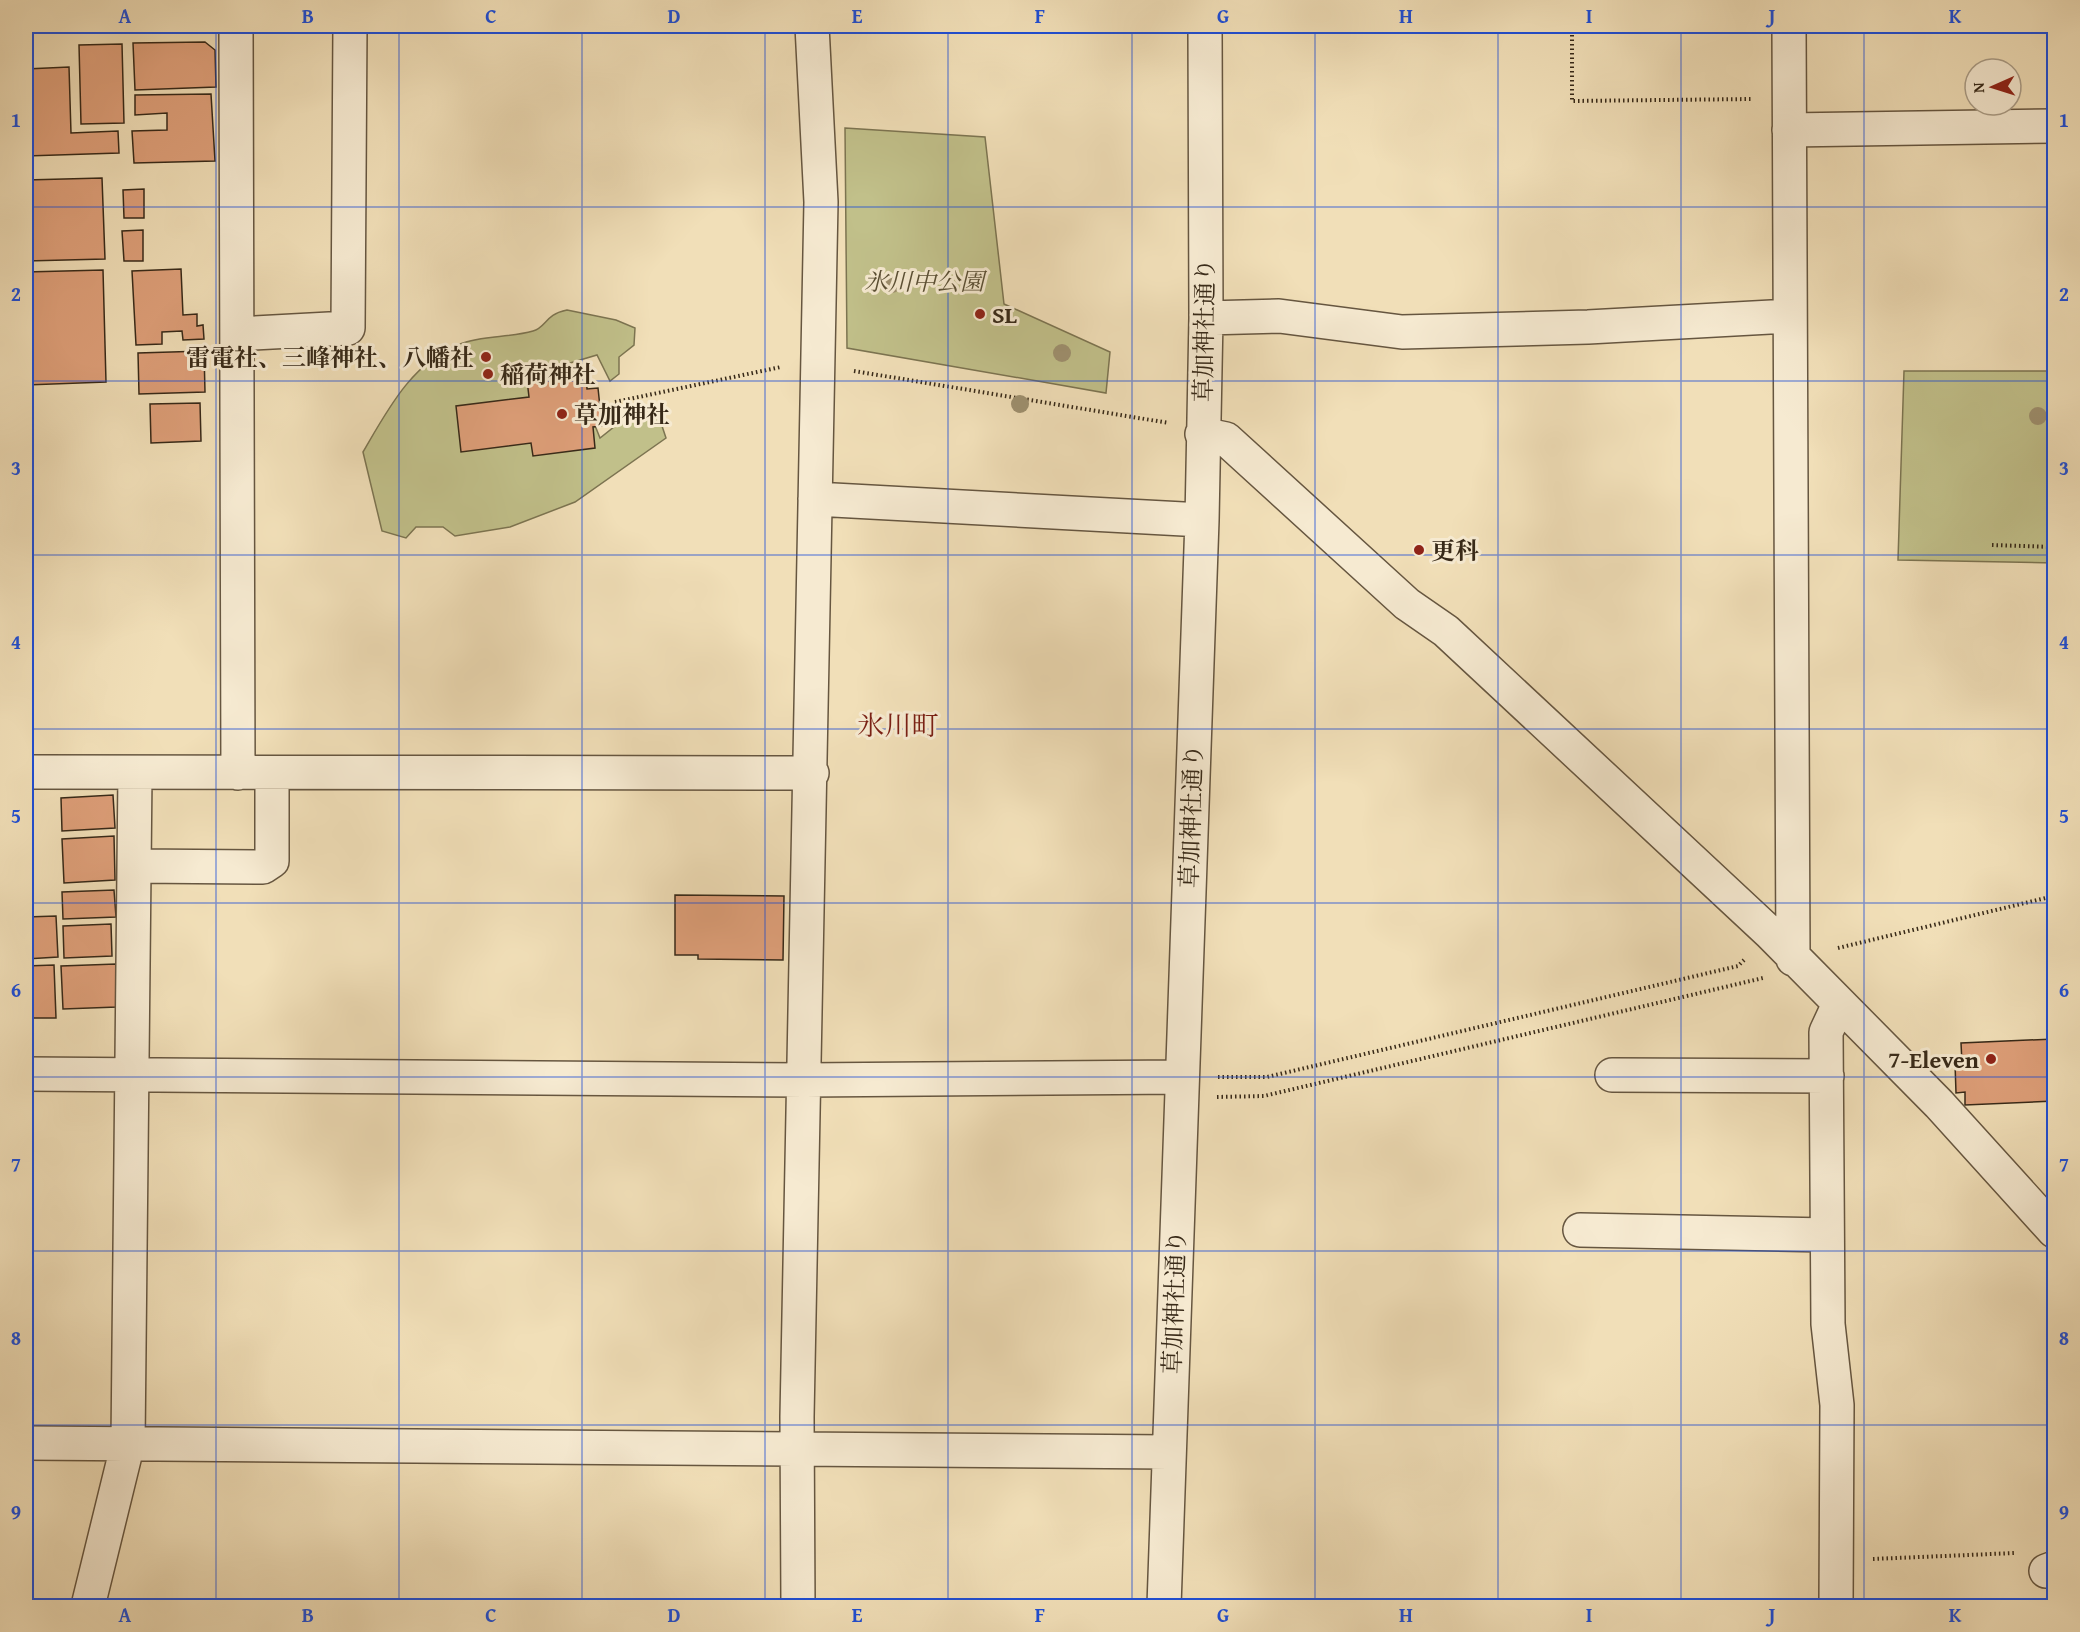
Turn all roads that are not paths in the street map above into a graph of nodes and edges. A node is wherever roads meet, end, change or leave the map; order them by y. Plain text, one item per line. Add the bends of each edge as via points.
1 (236, 26) edge
2 (350, 26) edge
3 (812, 26) edge
4 (1205, 26) edge
5 (1789, 26) edge
6 (1789, 114) junction
7 (2055, 126) edge
8 (1789, 316) junction
9 (1206, 318) junction
10 (237, 334) junction
11 (1203, 434) junction
12 (815, 499) junction
13 (1202, 520) junction
14 (26, 772) edge
15 (135, 773) junction
16 (238, 773) junction
17 (272, 773) junction
18 (812, 773) junction
19 (135, 866) junction
20 (1793, 959) junction
21 (1839, 1004) junction
22 (26, 1074) edge
23 (1612, 1074) dead end
24 (133, 1075) junction
25 (1827, 1076) junction
26 (1181, 1077) junction
27 (805, 1080) junction
28 (1580, 1230) dead end
29 (2055, 1231) edge
30 (1827, 1234) junction
31 (26, 1443) edge
32 (128, 1443) junction
33 (797, 1447) junction
34 (1168, 1452) junction
35 (88, 1606) edge
36 (798, 1606) edge
37 (1164, 1606) edge
38 (1836, 1606) edge

1 - 10 street
2 - 10 street via 348,328
3 - 12 street via 821,202
4 - 9 street, 草加神社通り
5 - 6 street
6 - 7 street
6 - 8 street
8 - 9 street via 1402,332 1279,316
8 - 20 street
9 - 11 street, 草加神社通り
10 - 16 street
11 - 13 street, 草加神社通り
11 - 20 street via 1226,439 1407,604 1446,631 1770,933
12 - 13 street
12 - 18 street
13 - 26 street, 草加神社通り
14 - 15 street
15 - 16 street
15 - 19 street
16 - 17 street
17 - 18 street
17 - 19 street via 272,861 263,867
18 - 27 street
19 - 24 street
20 - 21 street
21 - 25 street via 1826,1032
21 - 29 street via 1939,1104
22 - 24 street
23 - 25 street
24 - 27 street
24 - 32 street
25 - 30 street
26 - 27 street
26 - 34 street, 草加神社通り
27 - 33 street
28 - 30 street
30 - 38 street via 1828,1324 1837,1405
31 - 32 street
32 - 33 street
32 - 35 street
33 - 34 street
33 - 36 street
34 - 37 street, 草加神社通り

